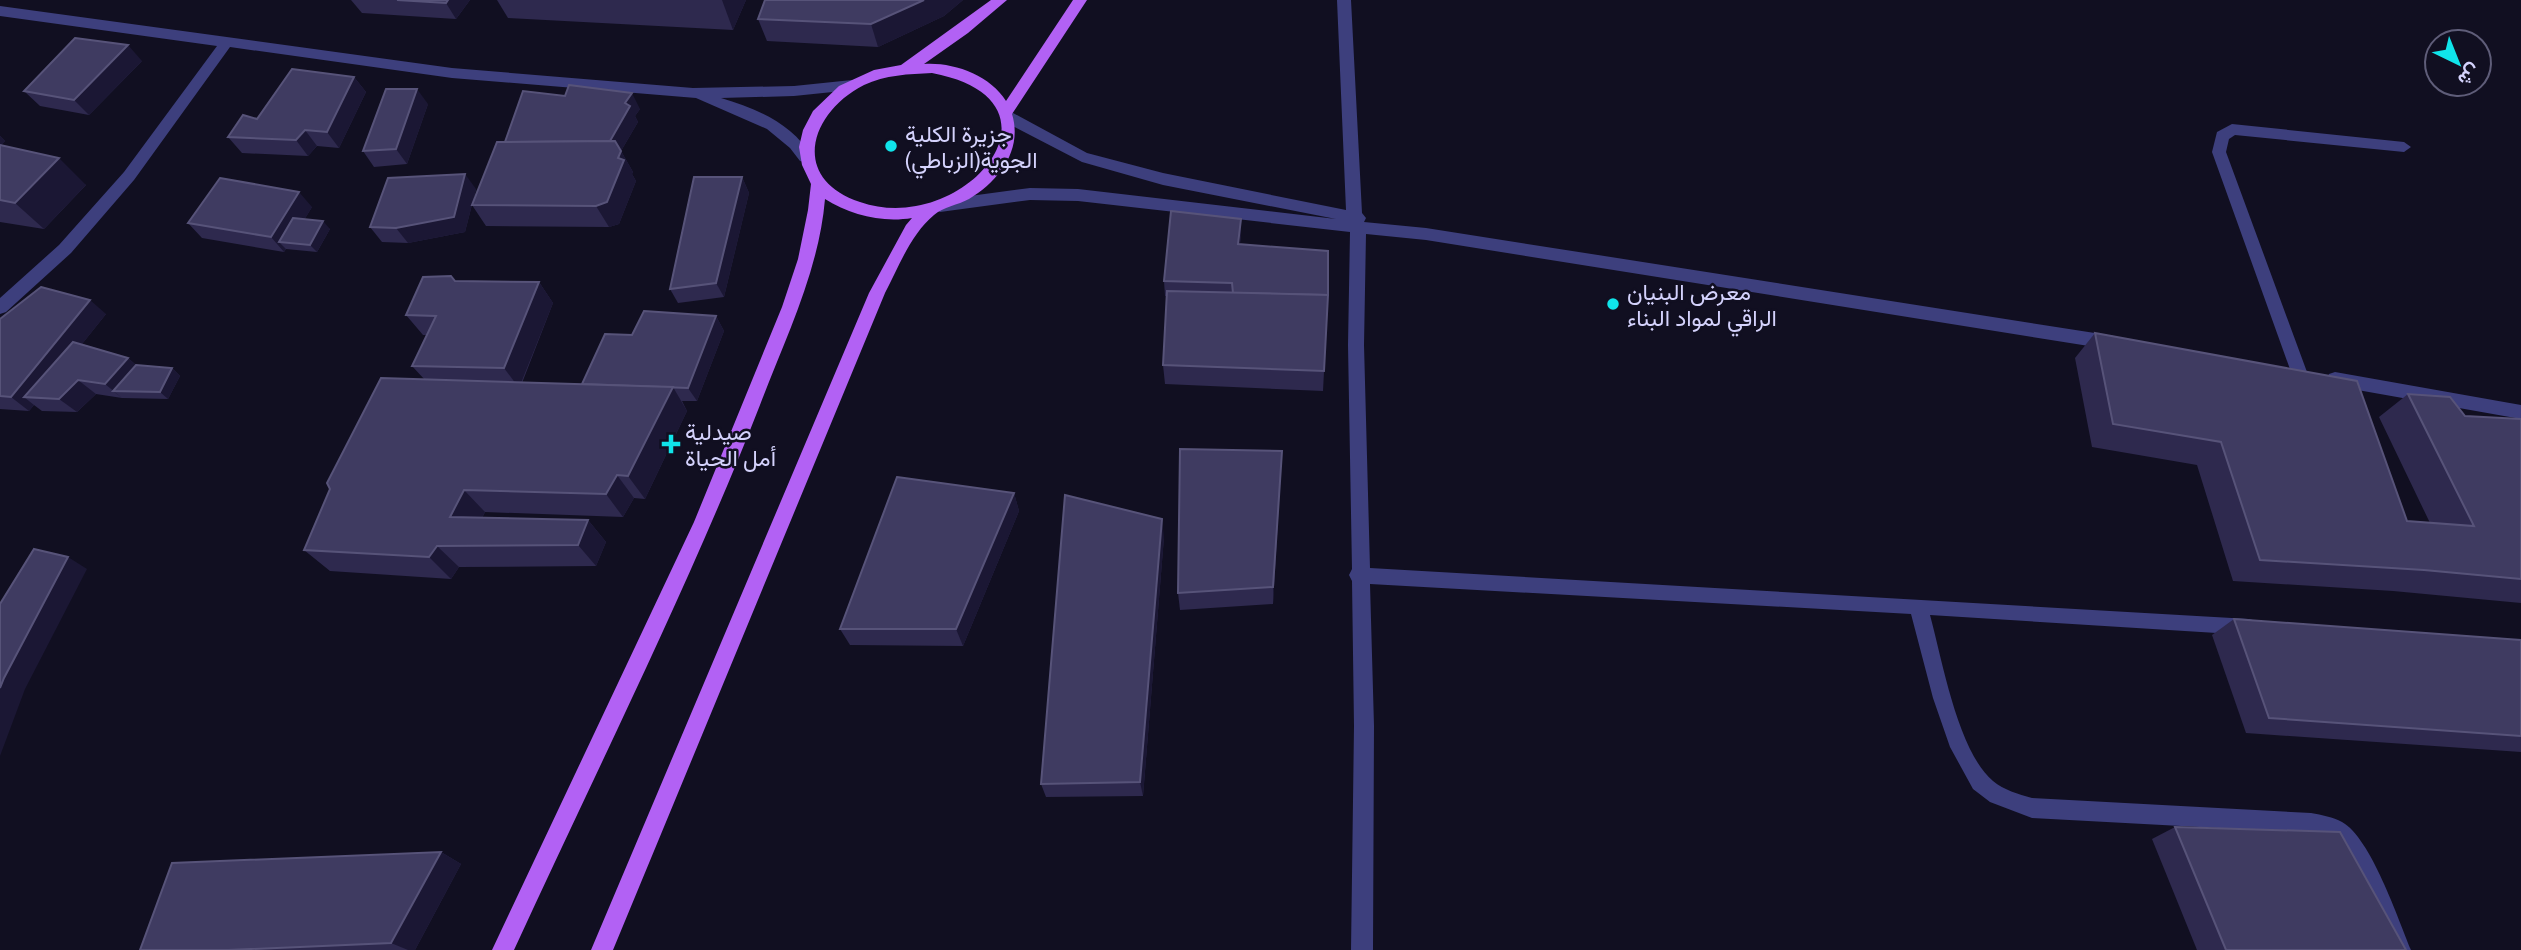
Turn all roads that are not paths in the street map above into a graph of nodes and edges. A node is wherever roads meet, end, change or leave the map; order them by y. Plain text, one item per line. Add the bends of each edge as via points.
1 (1000, 0) edge
2 (1080, 0) edge
3 (1344, 0) edge
4 (0, 11) edge
5 (226, 43) junction
6 (905, 69) junction
7 (852, 85) junction
8 (693, 93) junction
9 (1007, 114) junction
10 (2404, 147) dead end
11 (805, 157) junction
12 (818, 185) junction
13 (935, 207) junction
14 (1356, 223) junction
15 (0, 308) edge
16 (2137, 346) edge
17 (2521, 412) edge
18 (1359, 575) junction
19 (1918, 606) junction
20 (2274, 629) edge
21 (503, 950) edge
22 (602, 950) edge
23 (1362, 950) edge
24 (2400, 950) edge

1 - 6 main road
2 - 9 main road
3 - 14 street
4 - 5 street
5 - 8 street via 452,73
5 - 15 street via 129,176 65,249
6 - 7 main road
6 - 9 main road via 932,68 978,82 995,95
7 - 8 street
7 - 11 main road via 816,117
8 - 11 street via 772,124
9 - 13 main road via 1007,142 996,168 962,196
9 - 14 street via 1082,157
10 - 17 street via 2232,129 2222,136 2219,152 2293,371
11 - 12 main road
12 - 13 main road via 834,198 878,213
12 - 21 main road via 813,231 796,297 746,420
13 - 14 street via 1030,194 1077,195
13 - 22 main road via 912,229 877,293
14 - 16 street
14 - 18 street
18 - 19 street
18 - 23 street via 1364,726
19 - 20 street
19 - 24 street via 1956,742 1980,783 2032,808 2311,823 2337,830 2350,842 2364,868

